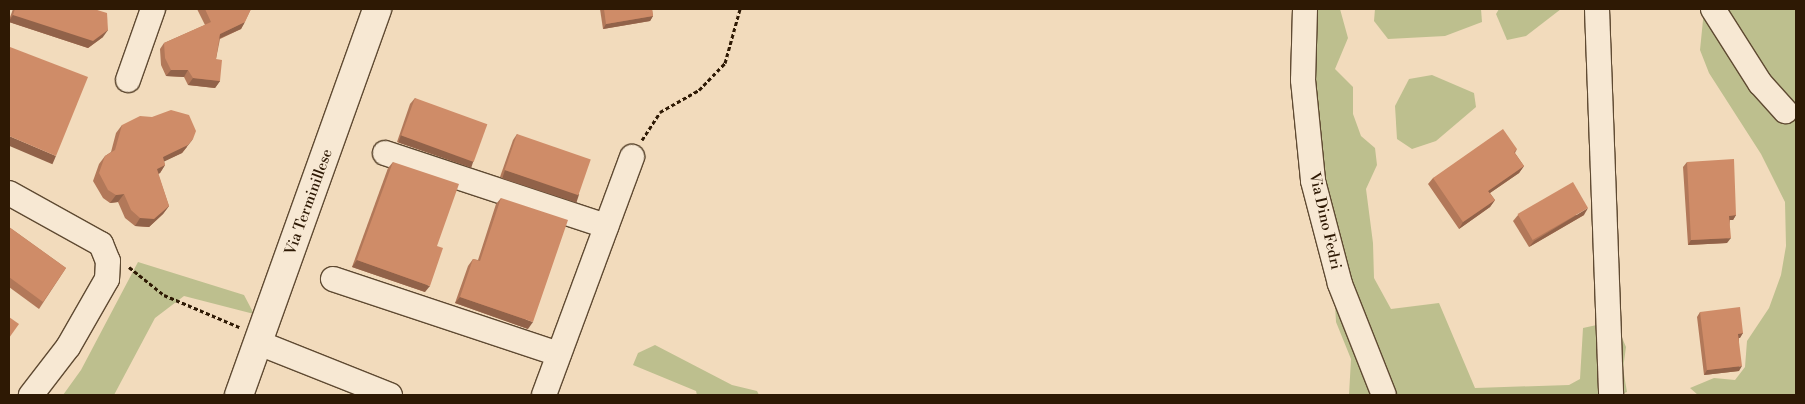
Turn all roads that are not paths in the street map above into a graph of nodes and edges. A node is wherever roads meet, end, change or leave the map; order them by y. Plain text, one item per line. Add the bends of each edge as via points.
1 (154, 9) edge
2 (377, 9) edge
3 (1305, 9) edge
4 (1597, 9) edge
5 (1713, 9) edge
6 (128, 80) dead end
7 (1785, 111) dead end
8 (385, 153) dead end
9 (632, 157) road end
10 (9, 193) edge
11 (606, 226) junction
12 (333, 280) dead end
13 (258, 343) junction
14 (559, 354) junction
15 (31, 395) edge
16 (239, 395) edge
17 (390, 395) edge
18 (544, 395) edge
19 (1384, 395) edge
20 (1611, 395) edge

1 - 6 street
2 - 13 main road, Via Terminillese
3 - 19 street, Via Dino Fedri via 1303,80 1313,181 1340,284
4 - 20 street
5 - 7 street via 1760,83
8 - 11 street
9 - 11 street
10 - 15 street via 101,244 108,261 107,279 68,347
11 - 14 street
12 - 14 street
13 - 16 main road, Via Terminillese
13 - 17 street
14 - 18 street

